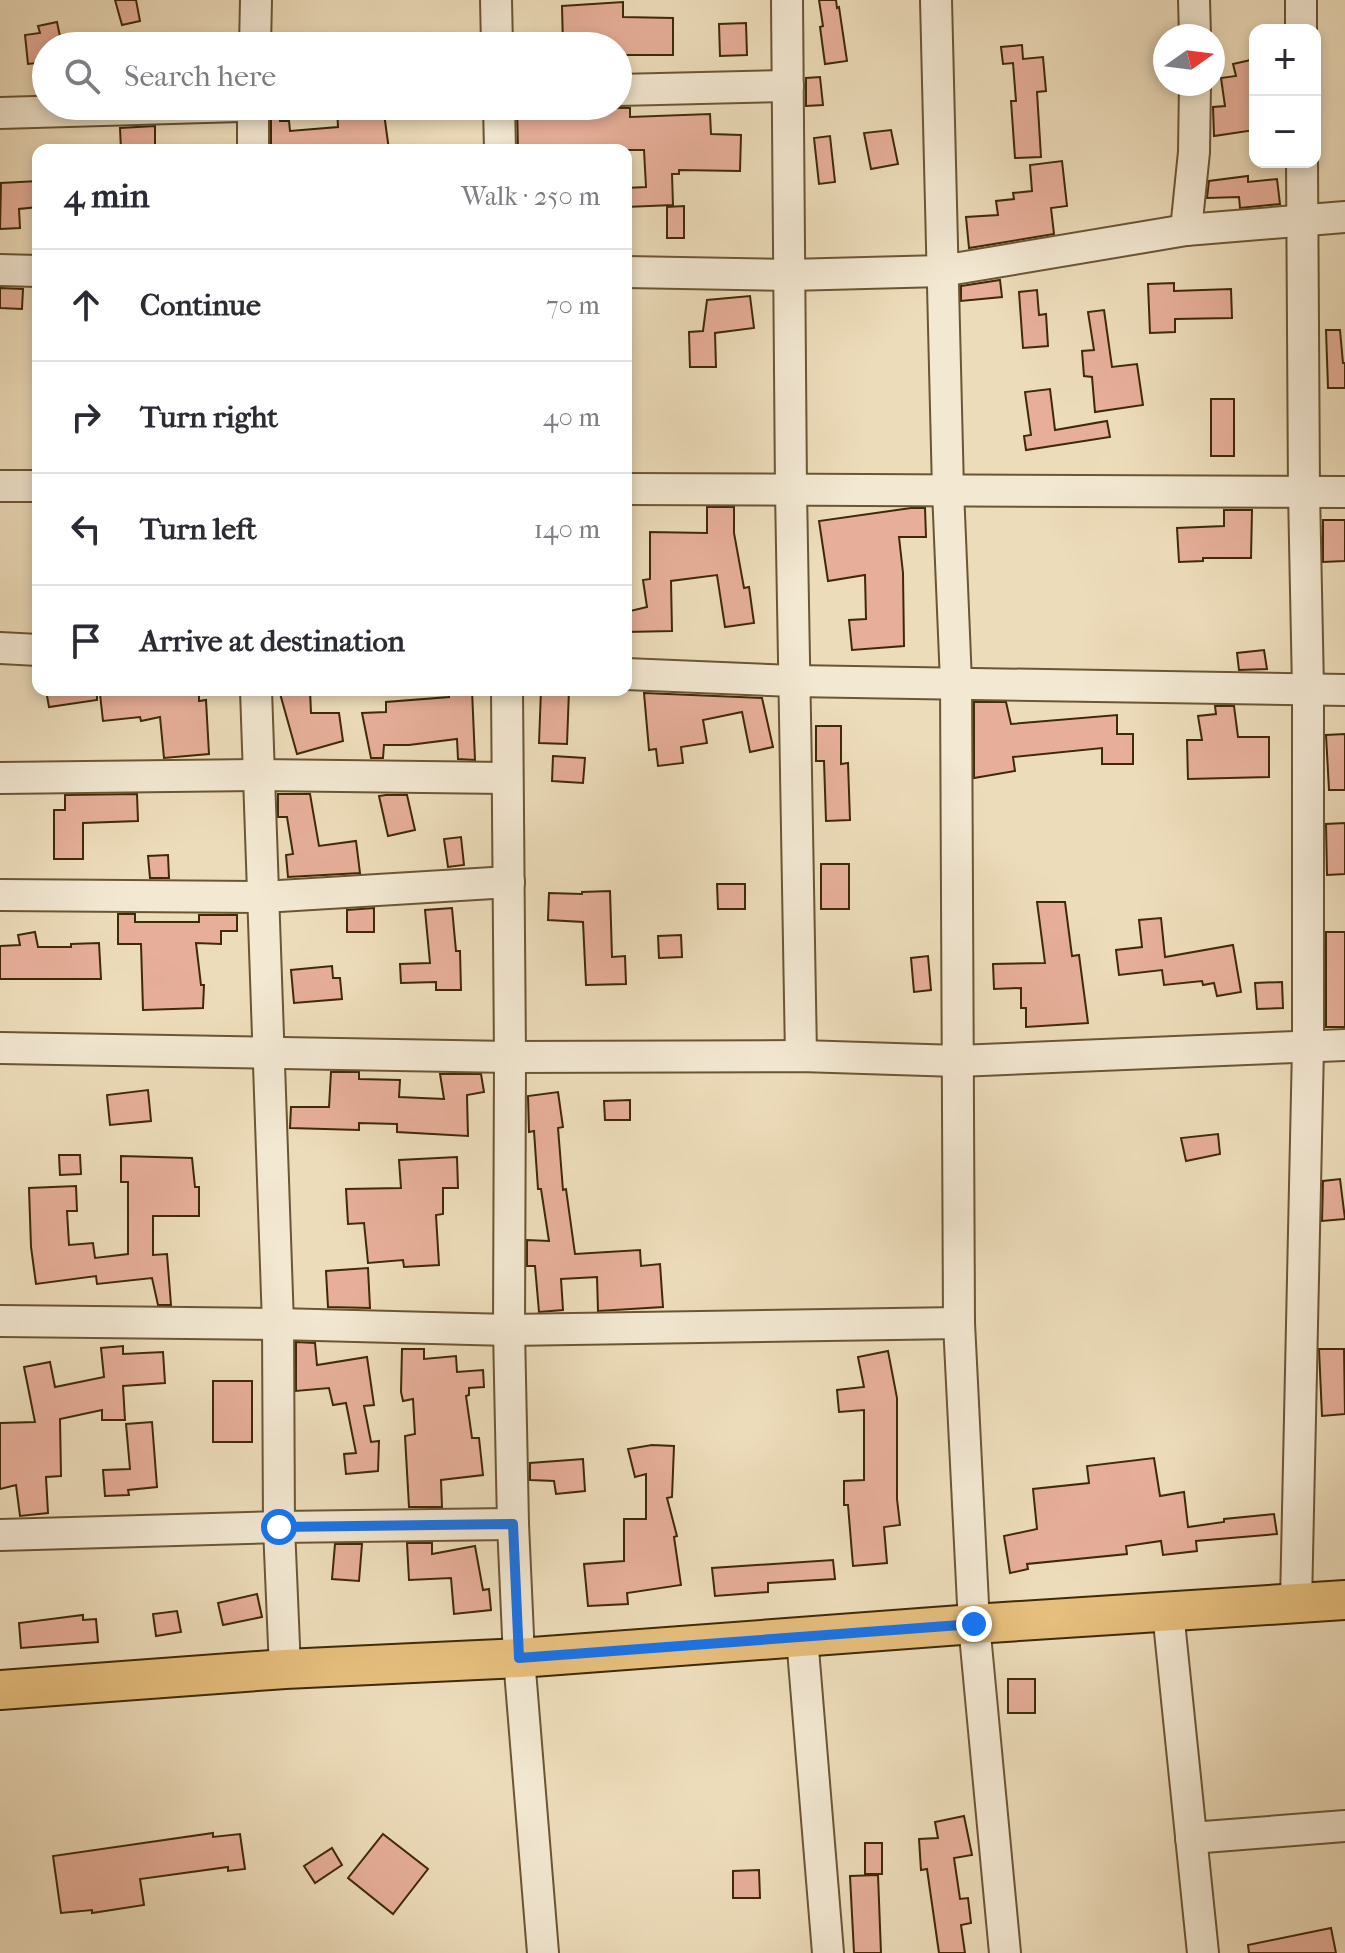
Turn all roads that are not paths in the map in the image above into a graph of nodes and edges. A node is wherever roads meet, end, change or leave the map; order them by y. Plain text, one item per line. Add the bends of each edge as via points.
1 (256, 0) edge
2 (496, 0) edge
3 (787, 0) edge
4 (936, 0) edge
5 (1194, 0) edge
6 (1301, 0) edge
7 (1195, 24) edge
8 (1301, 24) edge
9 (255, 32) edge
10 (497, 32) edge
11 (788, 86) junction
12 (632, 90) edge
13 (1195, 96) edge
14 (32, 112) edge
15 (0, 113) edge
16 (253, 120) edge
17 (499, 120) edge
18 (253, 144) edge
19 (500, 144) edge
20 (1302, 168) edge
21 (1345, 217) edge
22 (1303, 222) junction
23 (1186, 230) junction
24 (0, 270) edge
25 (32, 271) edge
26 (942, 271) junction
27 (632, 272) edge
28 (789, 275) junction
29 (0, 486) edge
30 (32, 486) edge
31 (632, 489) edge
32 (791, 490) junction
33 (948, 490) junction
34 (1304, 492) junction
35 (1345, 492) edge
36 (0, 648) edge
37 (32, 650) edge
38 (632, 674) edge
39 (794, 681) junction
40 (956, 682) junction
41 (1308, 689) junction
42 (1345, 690) edge
43 (256, 696) edge
44 (507, 696) edge
45 (259, 775) junction
46 (0, 778) edge
47 (506, 778) junction
48 (509, 882) junction
49 (0, 895) edge
50 (263, 897) junction
51 (1345, 1045) edge
52 (1308, 1047) junction
53 (0, 1048) edge
54 (267, 1054) junction
55 (801, 1056) junction
56 (510, 1057) junction
57 (958, 1061) junction
58 (0, 1321) edge
59 (959, 1323) junction
60 (278, 1324) junction
61 (509, 1330) junction
62 (513, 1524) junction
63 (279, 1527) junction
64 (0, 1535) edge
65 (1345, 1600) edge
66 (1296, 1603) junction
67 (1168, 1612) junction
68 (974, 1624) junction
69 (802, 1637) junction
70 (519, 1658) junction
71 (285, 1669) junction
72 (0, 1690) edge
73 (1345, 1826) edge
74 (1191, 1838) junction
75 (543, 1953) edge
76 (828, 1953) edge
77 (1005, 1953) edge
78 (1203, 1953) edge

1 - 9 street
2 - 10 street
3 - 11 street
4 - 26 street
5 - 7 street
6 - 8 street
11 - 12 street
11 - 28 street
13 - 23 street
14 - 15 street
16 - 18 street
17 - 19 street
20 - 22 street
21 - 22 street
22 - 23 street
22 - 34 street
23 - 26 street
24 - 25 street
26 - 28 street
26 - 33 street
27 - 28 street
28 - 32 street
29 - 30 street
31 - 32 street
32 - 33 street
32 - 39 street
33 - 34 street
33 - 40 street
34 - 35 street
34 - 41 street
36 - 37 street
38 - 39 street
39 - 40 street
39 - 55 street
40 - 41 street
40 - 57 street
41 - 42 street
41 - 52 street
43 - 45 street
44 - 47 street
45 - 46 street
45 - 47 street
45 - 50 street
47 - 48 street
48 - 50 street
48 - 56 street
49 - 50 street
50 - 54 street
51 - 52 street
52 - 57 street
52 - 66 street
53 - 54 street
54 - 56 street
54 - 60 street
55 - 56 street
55 - 57 street
56 - 61 street
57 - 59 street
58 - 60 street
59 - 61 street
59 - 68 street
60 - 61 street
60 - 63 street
61 - 62 street
62 - 63 street
62 - 70 street
63 - 64 street
63 - 71 street
65 - 66 main road
66 - 67 main road
67 - 68 main road
67 - 74 street
68 - 69 main road
68 - 77 street
69 - 70 main road
69 - 76 street
70 - 71 main road
70 - 75 street
71 - 72 main road
73 - 74 street
74 - 78 street

